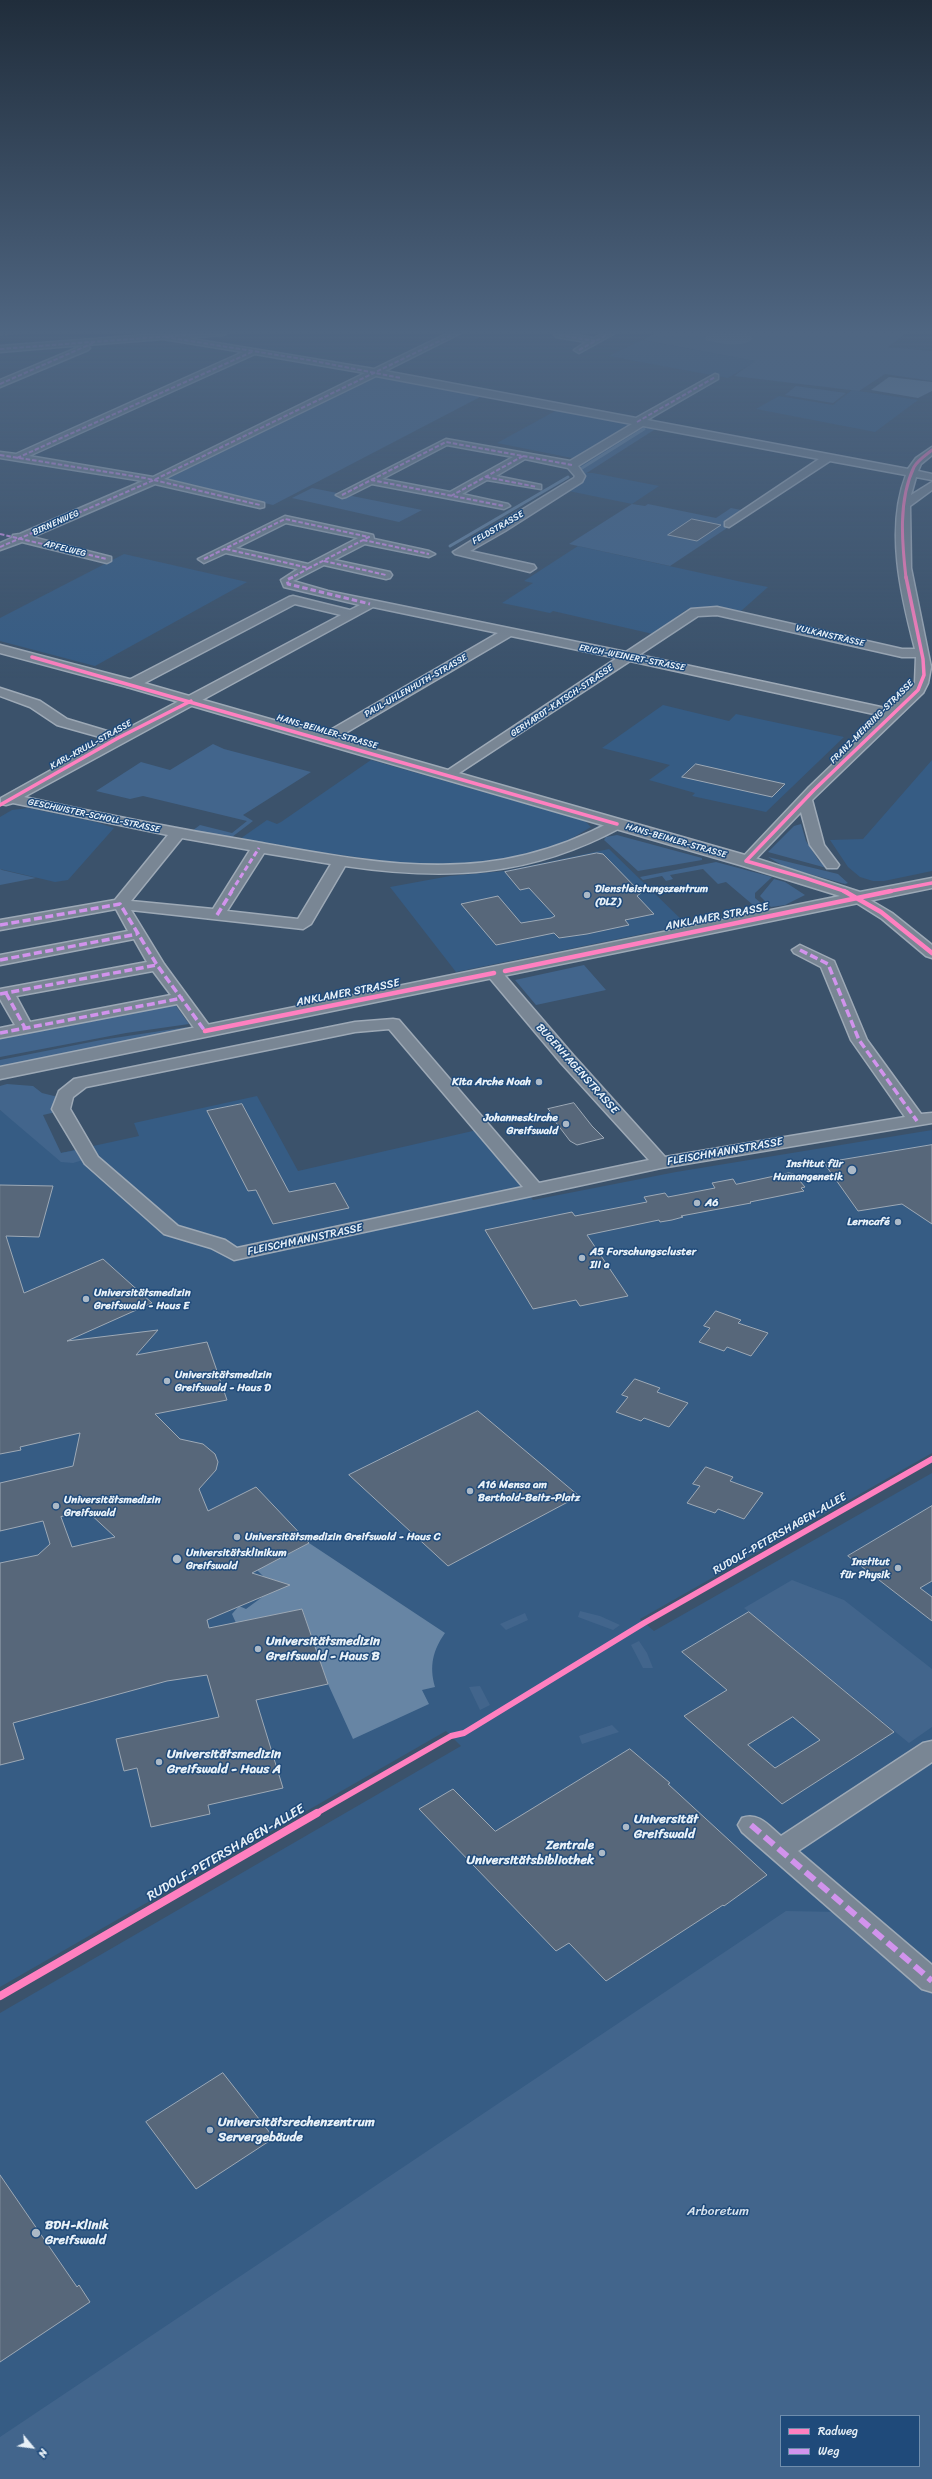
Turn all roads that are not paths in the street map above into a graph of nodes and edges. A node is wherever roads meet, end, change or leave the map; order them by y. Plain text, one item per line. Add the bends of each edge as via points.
1 (40, 448) edge
2 (221, 448) edge
3 (435, 448) edge
4 (477, 448) edge
5 (599, 448) edge
6 (773, 448) edge
7 (932, 450) edge
8 (0, 455) edge
9 (523, 456) junction
10 (17, 458) junction
11 (827, 458) junction
12 (572, 465) junction
13 (912, 473) junction
14 (486, 477) junction
15 (932, 477) edge
16 (154, 480) junction
17 (371, 480) junction
18 (932, 485) edge
19 (537, 487) dead end
20 (342, 494) dead end
21 (451, 496) junction
22 (260, 505) dead end
23 (904, 505) junction
24 (504, 506) dead end
25 (729, 524) dead end
26 (0, 534) edge
27 (22, 538) junction
28 (363, 540) junction
29 (0, 547) edge
30 (226, 549) junction
31 (429, 554) dead end
32 (204, 559) dead end
33 (107, 560) dead end
34 (324, 561) junction
35 (309, 568) junction
36 (530, 568) dead end
37 (386, 575) dead end
38 (370, 604) junction
39 (353, 614) junction
40 (739, 615) joint
41 (507, 633) junction
42 (0, 650) edge
43 (628, 657) junction
44 (926, 659) edge
45 (132, 684) junction
46 (0, 692) edge
47 (191, 701) junction
48 (893, 714) junction
49 (118, 738) junction
50 (325, 739) junction
51 (450, 775) junction
52 (805, 800) junction
53 (6, 801) edge
54 (617, 824) junction
55 (177, 834) junction
56 (259, 848) junction
57 (341, 860) junction
58 (746, 861) junction
59 (832, 865) dead end
60 (932, 883) edge
61 (860, 899) junction
62 (120, 904) junction
63 (217, 915) junction
64 (0, 924) edge
65 (137, 934) junction
66 (800, 950) dead end
67 (932, 953) edge
68 (0, 960) edge
69 (157, 965) junction
70 (494, 974) junction
71 (3, 994) edge
72 (183, 998) junction
73 (25, 1028) junction
74 (205, 1032) junction
75 (0, 1034) edge
76 (0, 1073) edge
77 (924, 1120) edge
78 (662, 1164) junction
79 (535, 1190) junction
80 (932, 1750) edge
81 (751, 1826) dead end
82 (780, 1850) junction
83 (932, 1981) edge

1 - 10 street
2 - 16 street, BIRNENWEG
3 - 17 street
4 - 9 street
5 - 12 street
6 - 11 street
7 - 13 street, FRANZ-MEHRING-STRASSE via 918,462
8 - 10 street
9 - 12 street
9 - 14 street
10 - 16 street
11 - 13 street
11 - 25 street
12 - 36 street, FELDSTRASSE via 580,476 578,480 501,529 459,552
13 - 15 street
13 - 23 street, FRANZ-MEHRING-STRASSE
14 - 19 street
14 - 21 street
16 - 22 street
16 - 27 street, BIRNENWEG
17 - 20 street
17 - 21 street
18 - 23 street
21 - 24 street
23 - 44 street, FRANZ-MEHRING-STRASSE via 902,522 908,580 915,625
26 - 27 street, APFELWEG
27 - 29 street, BIRNENWEG
27 - 33 street, APFELWEG
28 - 30 street via 369,537 285,519
28 - 31 street
28 - 34 street
30 - 32 street
30 - 35 street
34 - 35 street
34 - 37 street
35 - 38 street, ERICH-WEINERT-STRASSE via 287,580 288,584
38 - 39 street
38 - 41 street, ERICH-WEINERT-STRASSE via 446,618
39 - 45 street via 293,600
39 - 47 street
40 - 43 street, GERHARDT-KATSCH-STRASSE via 708,610 688,614
40 - 44 street, VULKANSTRASSE
41 - 43 street, ERICH-WEINERT-STRASSE
41 - 50 street, PAUL-UHLENHUTH-STRASSE
42 - 45 main road, HANS-BEIMLER-STRASSE
43 - 48 street, ERICH-WEINERT-STRASSE
43 - 51 street, GERHARDT-KATSCH-STRASSE
44 - 48 street, FRANZ-MEHRING-STRASSE via 923,683
45 - 47 main road, HANS-BEIMLER-STRASSE
46 - 49 street via 35,704 62,722
47 - 49 street, KARL-KRULL-STRASSE
47 - 50 main road, HANS-BEIMLER-STRASSE
48 - 52 street, FRANZ-MEHRING-STRASSE
49 - 53 street, KARL-KRULL-STRASSE
50 - 51 main road, HANS-BEIMLER-STRASSE
51 - 54 main road, HANS-BEIMLER-STRASSE
52 - 58 street, FRANZ-MEHRING-STRASSE
52 - 59 street via 817,845
53 - 55 street, GESCHWISTER-SCHOLL-STRASSE
54 - 57 street, GESCHWISTER-SCHOLL-STRASSE via 577,845 556,852 483,868 428,870
54 - 58 main road, HANS-BEIMLER-STRASSE
55 - 56 street, GESCHWISTER-SCHOLL-STRASSE
55 - 62 street, GESCHWISTER-SCHOLL-STRASSE
56 - 57 street, GESCHWISTER-SCHOLL-STRASSE
56 - 63 street
57 - 63 street via 303,924
58 - 61 main road, HANS-BEIMLER-STRASSE via 840,890
60 - 61 main road, ANKLAMER STRASSE
61 - 67 street via 887,916
61 - 70 main road, ANKLAMER STRASSE
62 - 63 street
62 - 64 street
62 - 65 street
65 - 68 street
65 - 69 street
66 - 77 street, FLEISCHMANNSTRASSE via 828,964 859,1040
69 - 71 street
69 - 72 street
70 - 74 main road, ANKLAMER STRASSE
70 - 78 street, BUGENHAGENSTRASSE
71 - 73 street
72 - 73 street
72 - 74 street
73 - 75 street
74 - 76 main road, ANKLAMER STRASSE
77 - 78 street, FLEISCHMANNSTRASSE via 814,1136
78 - 79 street, FLEISCHMANNSTRASSE
79 - 79 street, FLEISCHMANNSTRASSE via 393,1024 355,1027 80,1083 65,1095 61,1109 91,1160 171,1230 218,1244 234,1254
80 - 82 street
81 - 82 street
82 - 83 street

